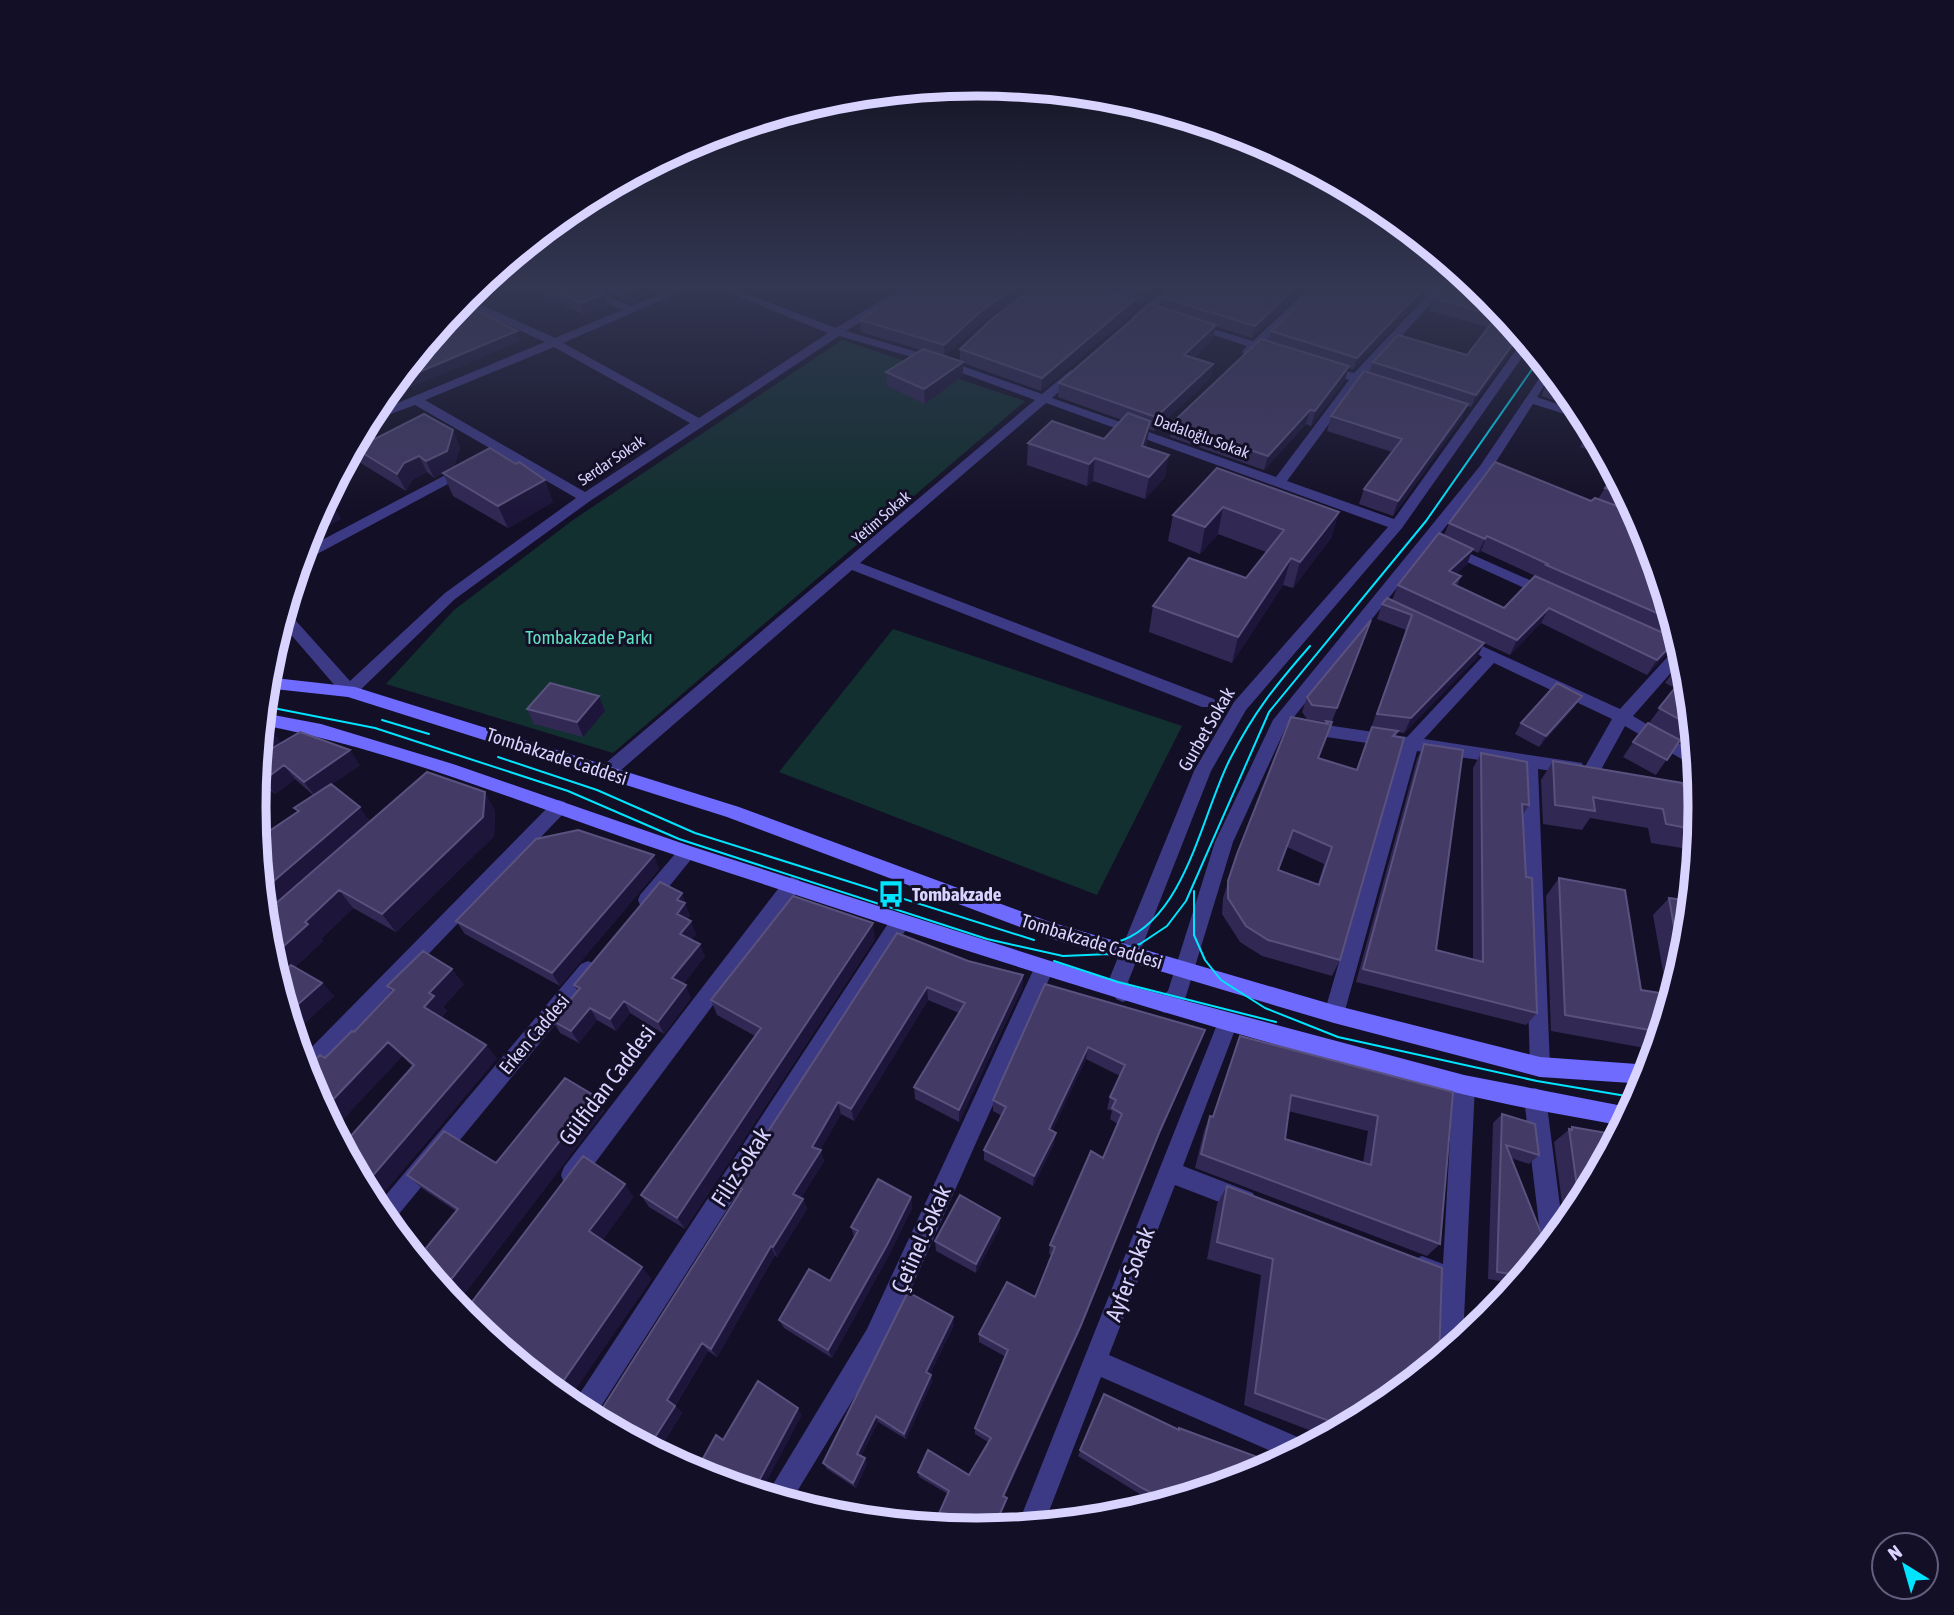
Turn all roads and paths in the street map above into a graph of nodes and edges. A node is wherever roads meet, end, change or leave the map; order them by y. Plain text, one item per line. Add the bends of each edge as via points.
1 (508, 361) edge
2 (589, 361) edge
3 (792, 361) edge
4 (935, 361) edge
5 (951, 361) edge
6 (1239, 361) edge
7 (1373, 361) edge
8 (1512, 361) edge
9 (1306, 362) edge
10 (1086, 363) edge
11 (947, 365) junction
12 (1235, 365) edge
13 (1356, 378) junction
14 (1544, 379) edge
15 (1392, 389) edge
16 (1045, 399) junction
17 (1531, 399) junction
18 (416, 400) junction
19 (1568, 411) edge
20 (386, 413) edge
21 (699, 423) junction
22 (502, 450) junction
23 (1279, 482) junction
24 (585, 498) junction
25 (1397, 525) junction
26 (1429, 539) junction
27 (314, 549) edge
28 (852, 565) junction
29 (1558, 597) edge
30 (290, 624) edge
31 (1632, 630) edge
32 (1467, 645) edge
33 (1669, 646) edge
34 (1492, 656) junction
35 (1673, 661) edge
36 (277, 684) edge
37 (349, 691) junction
38 (1208, 703) dead end
39 (1622, 717) junction
40 (271, 721) edge
41 (1279, 724) junction
42 (321, 730) junction
43 (1411, 743) junction
44 (300, 744) edge
45 (1686, 756) edge
46 (1529, 760) junction
47 (447, 769) junction
48 (607, 772) junction
49 (1591, 772) junction
50 (1614, 777) edge
51 (1650, 784) edge
52 (427, 787) edge
53 (1673, 789) junction
54 (1688, 791) edge
55 (559, 807) junction
56 (1688, 823) edge
57 (687, 852) junction
58 (792, 885) junction
59 (633, 916) edge
60 (900, 922) junction
61 (1129, 953) junction
62 (597, 959) edge
63 (1044, 968) junction
64 (1184, 968) junction
65 (1123, 993) junction
66 (1165, 1004) junction
67 (1334, 1014) junction
68 (1228, 1022) junction
69 (312, 1060) edge
70 (1540, 1067) junction
71 (1637, 1073) edge
72 (1464, 1085) junction
73 (1535, 1098) junction
74 (1618, 1115) edge
75 (1170, 1172) junction
76 (557, 1196) edge
77 (1260, 1206) edge
78 (390, 1208) edge
79 (1551, 1226) edge
80 (1401, 1260) edge
81 (1452, 1280) junction
82 (1450, 1338) edge
83 (1096, 1362) junction
84 (588, 1403) edge
85 (1289, 1446) edge
86 (782, 1492) edge
87 (1034, 1516) edge

1 - 18 street
2 - 21 street
3 - 21 street, Serdar Sokak
4 - 11 street, Dadaloğlu Sokak
5 - 11 street
6 - 12 street
7 - 13 street
8 - 25 street, Gurbet Sokak
9 - 13 street
10 - 16 street, Yetim Sokak
11 - 16 street, Dadaloğlu Sokak
13 - 15 street
13 - 23 street
14 - 17 street
16 - 23 street, Dadaloğlu Sokak via 1162,434
16 - 28 street, Yetim Sokak
17 - 19 street
17 - 26 street via 1491,471
18 - 20 street
18 - 22 street
21 - 24 street, Serdar Sokak
22 - 24 street
22 - 27 street
23 - 25 street, Dadaloğlu Sokak
24 - 37 street, Serdar Sokak via 450,596
25 - 61 street, Gurbet Sokak via 1240,706 1203,771
26 - 29 street
26 - 41 street via 1385,606
28 - 38 street
28 - 48 street, Yetim Sokak
30 - 37 street
31 - 33 street
32 - 34 street
34 - 39 street
34 - 43 street
35 - 39 street
36 - 37 main road, Tombakzade Caddesi
37 - 48 main road, Tombakzade Caddesi
39 - 45 street
39 - 49 street
40 - 42 main road, Tombakzade Caddesi
41 - 43 street
41 - 64 street via 1224,842
42 - 44 street
42 - 47 main road, Tombakzade Caddesi
43 - 46 street
43 - 67 street
46 - 49 street
46 - 70 street
47 - 52 street
47 - 55 main road, Tombakzade Caddesi
48 - 61 main road, Tombakzade Caddesi via 733,812 1049,930
49 - 50 street
51 - 53 street
53 - 54 street
53 - 56 street
55 - 57 main road, Tombakzade Caddesi
55 - 69 street
57 - 58 main road, Tombakzade Caddesi
57 - 59 street
58 - 60 main road, Tombakzade Caddesi
58 - 76 street, Gülfidan Caddesi
60 - 63 main road, Tombakzade Caddesi
60 - 84 street, Filiz Sokak
61 - 64 main road, Tombakzade Caddesi
61 - 65 street, Gurbet Sokak via 1118,982
62 - 78 street, Erken Caddesi
63 - 65 main road, Tombakzade Caddesi
63 - 86 street, Çetinel Sokak via 876,1338
64 - 66 street via 1176,996
64 - 67 main road, Tombakzade Caddesi
65 - 66 main road, Tombakzade Caddesi
66 - 68 main road, Tombakzade Caddesi
67 - 70 main road, Tombakzade Caddesi
68 - 72 main road, Tombakzade Caddesi
68 - 75 street, Ayfer Sokak
70 - 71 main road, Tombakzade Caddesi
72 - 73 main road, Tombakzade Caddesi
72 - 81 street
73 - 74 main road, Tombakzade Caddesi
73 - 79 street
75 - 77 street
75 - 83 street, Ayfer Sokak
80 - 81 street
81 - 82 street
83 - 85 street
83 - 87 street, Ayfer Sokak

